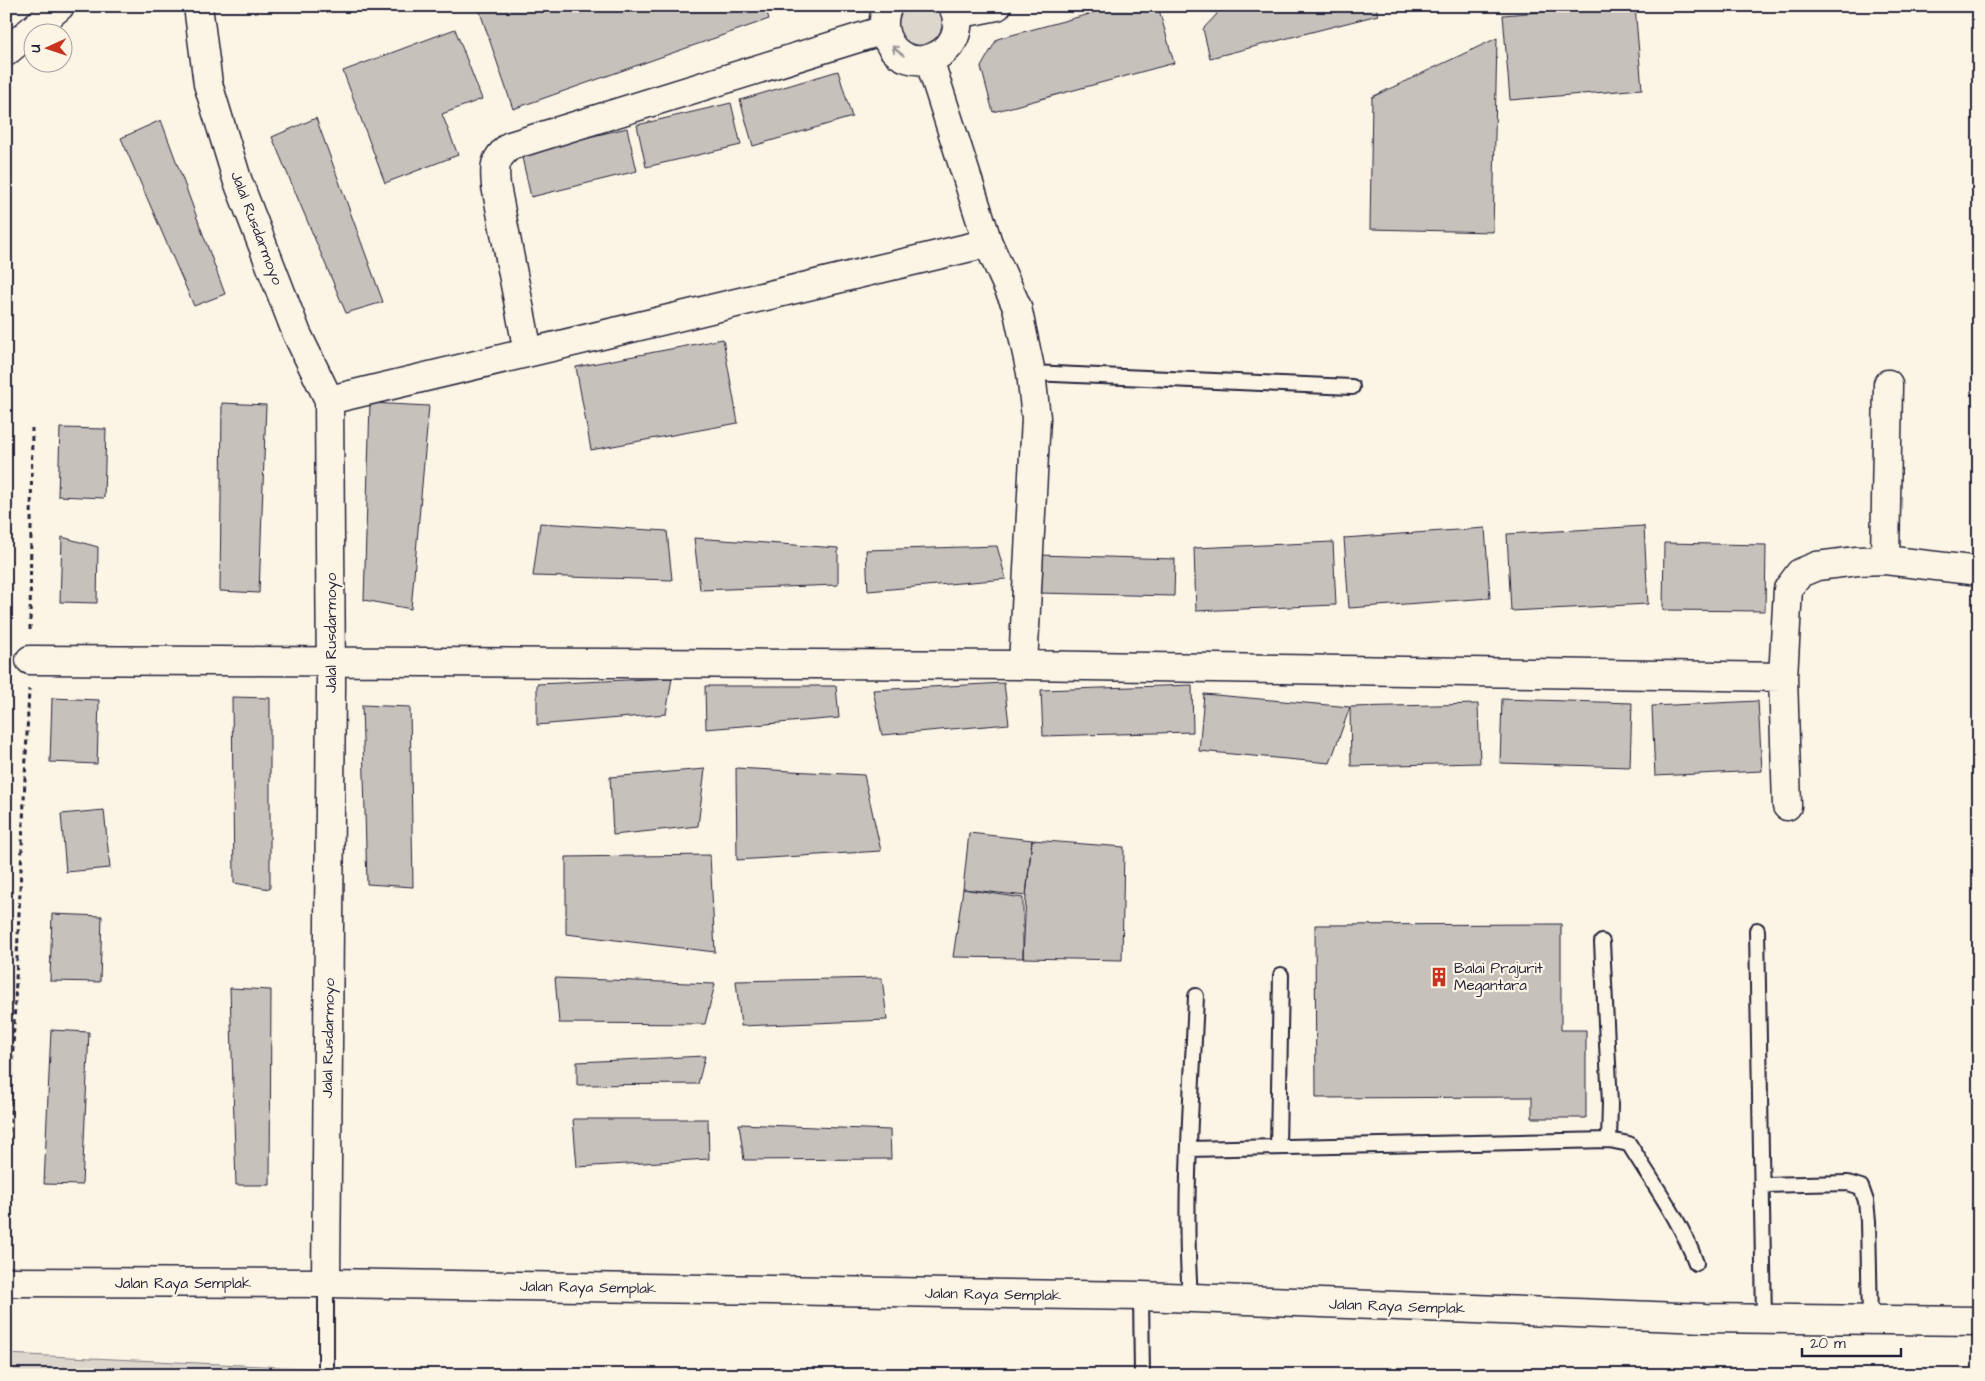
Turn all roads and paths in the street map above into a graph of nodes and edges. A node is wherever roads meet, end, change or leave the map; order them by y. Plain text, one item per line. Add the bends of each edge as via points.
1 (60, 6) edge
2 (997, 6) edge
3 (198, 10) edge
4 (955, 10) edge
5 (886, 18) edge
6 (6, 52) edge
7 (928, 60) junction
8 (988, 243) junction
9 (528, 352) junction
10 (1031, 373) junction
11 (1888, 384) dead end
12 (1352, 386) dead end
13 (329, 400) junction
14 (32, 428) dead end
15 (1885, 560) junction
16 (1979, 571) edge
17 (30, 660) junction
18 (330, 662) junction
19 (1022, 665) junction
20 (1783, 677) junction
21 (1787, 806) dead end
22 (1757, 930) dead end
23 (1602, 942) dead end
24 (1282, 975) dead end
25 (1196, 996) dead end
26 (1609, 1140) junction
27 (1278, 1147) junction
28 (1190, 1149) junction
29 (1762, 1186) junction
30 (6, 1204) edge
31 (1696, 1263) dead end
32 (6, 1282) edge
33 (326, 1283) junction
34 (1141, 1296) junction
35 (1190, 1297) junction
36 (1764, 1318) junction
37 (1870, 1320) junction
38 (1979, 1321) edge
39 (326, 1375) edge
40 (1142, 1375) edge

1 - 6 street
2 - 4 street
3 - 13 street, Jalal Rusdarmoyo via 208,84 237,179 298,334
4 - 7 street via 958,28 952,42 942,54
7 -> 5 street via 917,61 895,51 888,41
5 - 9 street via 510,146 503,152 494,168 496,186
7 - 8 street
8 - 9 street
8 - 10 street via 1018,307
9 - 13 street
10 - 12 lane
10 - 19 street via 1036,418
11 - 15 street
13 - 18 street, Jalal Rusdarmoyo
14 - 17 path
15 - 16 street
15 - 20 street via 1817,566 1800,573 1788,590
17 - 18 street
17 - 30 path
18 - 19 street
18 - 33 street, Jalal Rusdarmoyo
19 - 20 street
20 - 21 street
22 - 29 lane
23 - 26 lane
24 - 27 lane
25 - 28 lane
26 - 27 lane
26 - 31 lane via 1629,1144 1671,1212
27 - 28 lane
28 - 35 lane via 1187,1253
29 - 36 lane
29 - 37 lane via 1848,1183 1862,1187 1868,1221
32 - 33 street, Jalan Raya Semplak
33 - 34 street, Jalan Raya Semplak
33 - 39 lane
34 - 35 street, Jalan Raya Semplak
34 - 40 lane
35 - 36 street, Jalan Raya Semplak
36 - 37 street, Jalan Raya Semplak
37 - 38 street, Jalan Raya Semplak

